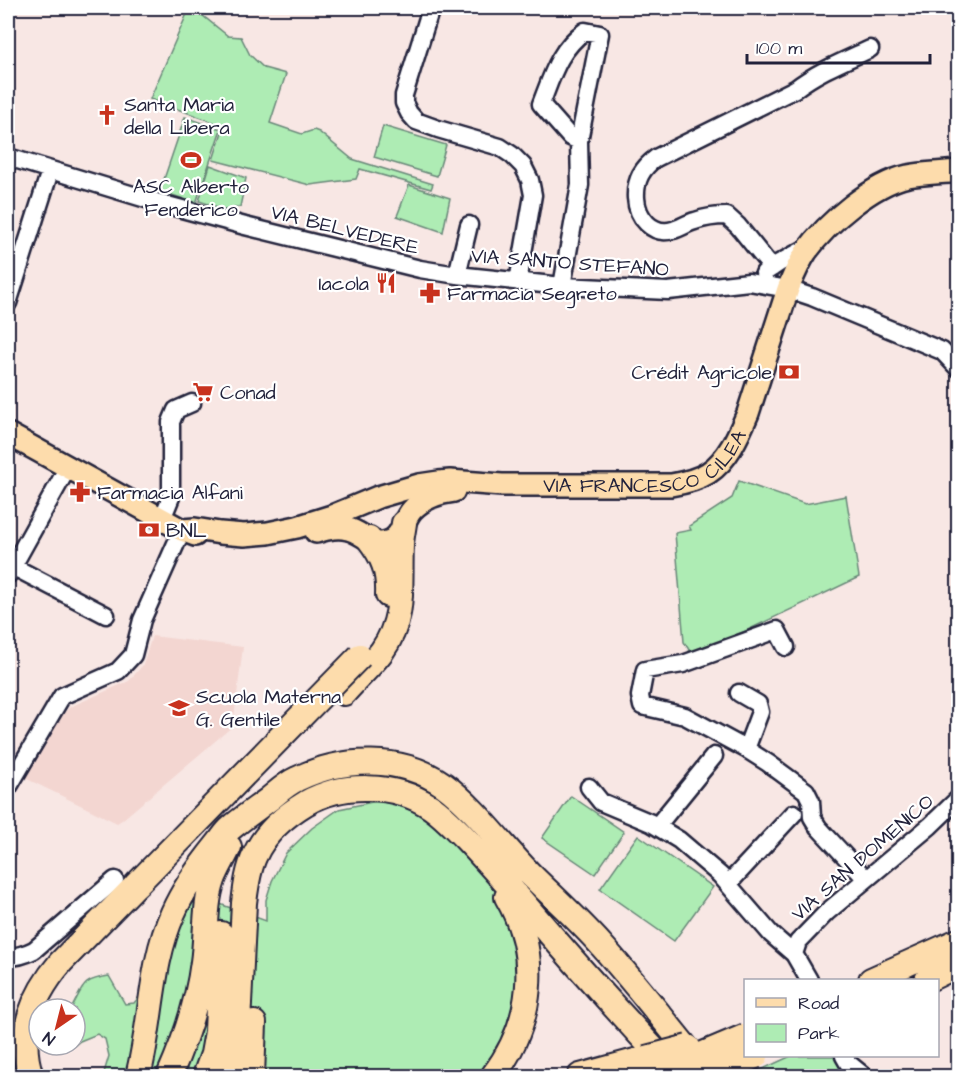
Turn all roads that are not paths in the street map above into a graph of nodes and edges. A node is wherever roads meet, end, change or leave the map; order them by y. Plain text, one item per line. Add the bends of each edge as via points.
1 (431, 8) edge
2 (870, 49) dead end
3 (579, 141) junction
4 (8, 157) edge
5 (50, 171) junction
6 (958, 171) edge
7 (469, 225) dead end
8 (812, 244) junction
9 (772, 268) junction
10 (457, 275) junction
11 (518, 282) junction
12 (749, 282) junction
13 (562, 286) junction
14 (788, 289) junction
15 (8, 303) edge
16 (958, 368) edge
17 (192, 403) dead end
18 (8, 434) edge
19 (68, 467) junction
20 (502, 484) junction
21 (361, 505) junction
22 (162, 519) junction
23 (404, 523) junction
24 (182, 530) junction
25 (369, 539) junction
26 (392, 563) junction
27 (9, 568) edge
28 (106, 615) dead end
29 (786, 647) dead end
30 (739, 693) dead end
31 (746, 749) junction
32 (714, 756) dead end
33 (589, 787) dead end
34 (8, 788) edge
35 (269, 799) junction
36 (958, 799) edge
37 (794, 813) dead end
38 (657, 826) junction
39 (482, 856) junction
40 (866, 879) junction
41 (728, 884) junction
42 (133, 885) junction
43 (233, 905) junction
44 (958, 941) edge
45 (794, 954) junction
46 (8, 957) edge
47 (958, 965) edge
48 (808, 979) edge
49 (875, 979) edge
50 (931, 979) edge
51 (52, 997) edge
52 (744, 1035) edge
53 (40, 1057) edge
54 (756, 1057) edge
55 (756, 1057) edge
56 (845, 1057) edge
57 (648, 1067) edge
58 (31, 1077) edge
59 (45, 1077) edge
60 (138, 1077) edge
61 (169, 1077) edge
62 (205, 1077) edge
63 (230, 1077) edge
64 (252, 1077) edge
65 (493, 1077) edge
66 (580, 1077) edge
67 (679, 1077) edge
68 (708, 1077) edge
69 (722, 1077) edge
70 (864, 1077) edge

1 - 11 street via 404,103 416,121 500,147 523,166 533,195
2 - 9 street via 656,158 640,176 637,207 652,228 672,231 712,216 727,216
3 - 3 street via 600,34 585,31 573,39 559,60 541,104 570,137
3 - 13 street via 580,185
4 - 5 street, VIA BELVEDERE
5 - 10 street, VIA BELVEDERE via 245,226
5 - 15 street
6 - 8 main road, VIA FRANCESCO CILEA via 890,182 860,199
7 - 10 street
8 - 9 street
8 - 14 main road, VIA FRANCESCO CILEA
9 - 12 street
10 - 11 street, VIA SANTO STEFANO
11 - 13 street, VIA SANTO STEFANO
12 - 13 street, VIA SANTO STEFANO via 668,291
12 - 14 street, VIA SANTO STEFANO
14 - 16 street via 942,351
14 - 20 main road, VIA FRANCESCO CILEA via 748,413 732,445 707,473 671,485
17 - 22 street via 176,410 171,422 171,497
18 - 19 main road, VIA FRANCESCO CILEA
19 - 22 main road, VIA FRANCESCO CILEA
19 - 27 street
20 - 21 main road, VIA FRANCESCO CILEA via 439,482 378,496
20 - 23 main road, VIA FRANCESCO CILEA via 433,495 419,503
21 - 24 main road, VIA FRANCESCO CILEA via 268,533
21 - 25 main road via 361,526
22 - 24 main road, VIA FRANCESCO CILEA
23 - 25 main road, VIA FRANCESCO CILEA via 390,541 377,543
23 - 26 highway via 401,545
24 - 25 main road, VIA FRANCESCO CILEA via 224,543 248,545 341,527
24 - 34 street via 142,620 133,655 118,671 62,696
25 - 26 highway
26 - 42 highway, bridge via 386,607 369,645
27 - 28 street
29 - 31 street via 777,630 683,664 645,670 642,706 685,716
30 - 31 street via 758,704 760,712
31 - 40 street via 806,791 818,826
32 - 38 street
33 - 38 street via 601,802
35 - 43 highway via 245,835 226,878
35 - 60 highway via 230,829 180,900 163,939
35 - 68 highway via 314,771 357,762 399,766 444,785 600,944
36 - 40 street, VIA SAN DOMENICO
37 - 41 street
38 - 41 street via 679,840
39 - 43 highway via 444,817 409,797 384,789 334,791 287,816 270,834 255,855
39 - 65 highway via 521,927 529,979 515,1040
39 - 67 highway
40 - 45 street, VIA SAN DOMENICO via 798,942
41 - 45 street via 771,934
42 - 46 street via 34,950
42 - 51 highway
42 - 58 highway via 61,962 39,992 25,1039
43 - 61 highway via 203,962 187,1031
43 - 62 highway via 217,1032
43 - 63 highway via 237,1044
43 - 64 highway
44 - 49 highway
45 - 48 street
47 - 50 highway
52 - 57 highway, bridge
53 - 59 highway
54 - 68 highway, bridge
55 - 69 highway, bridge
56 - 70 street
57 - 66 highway

